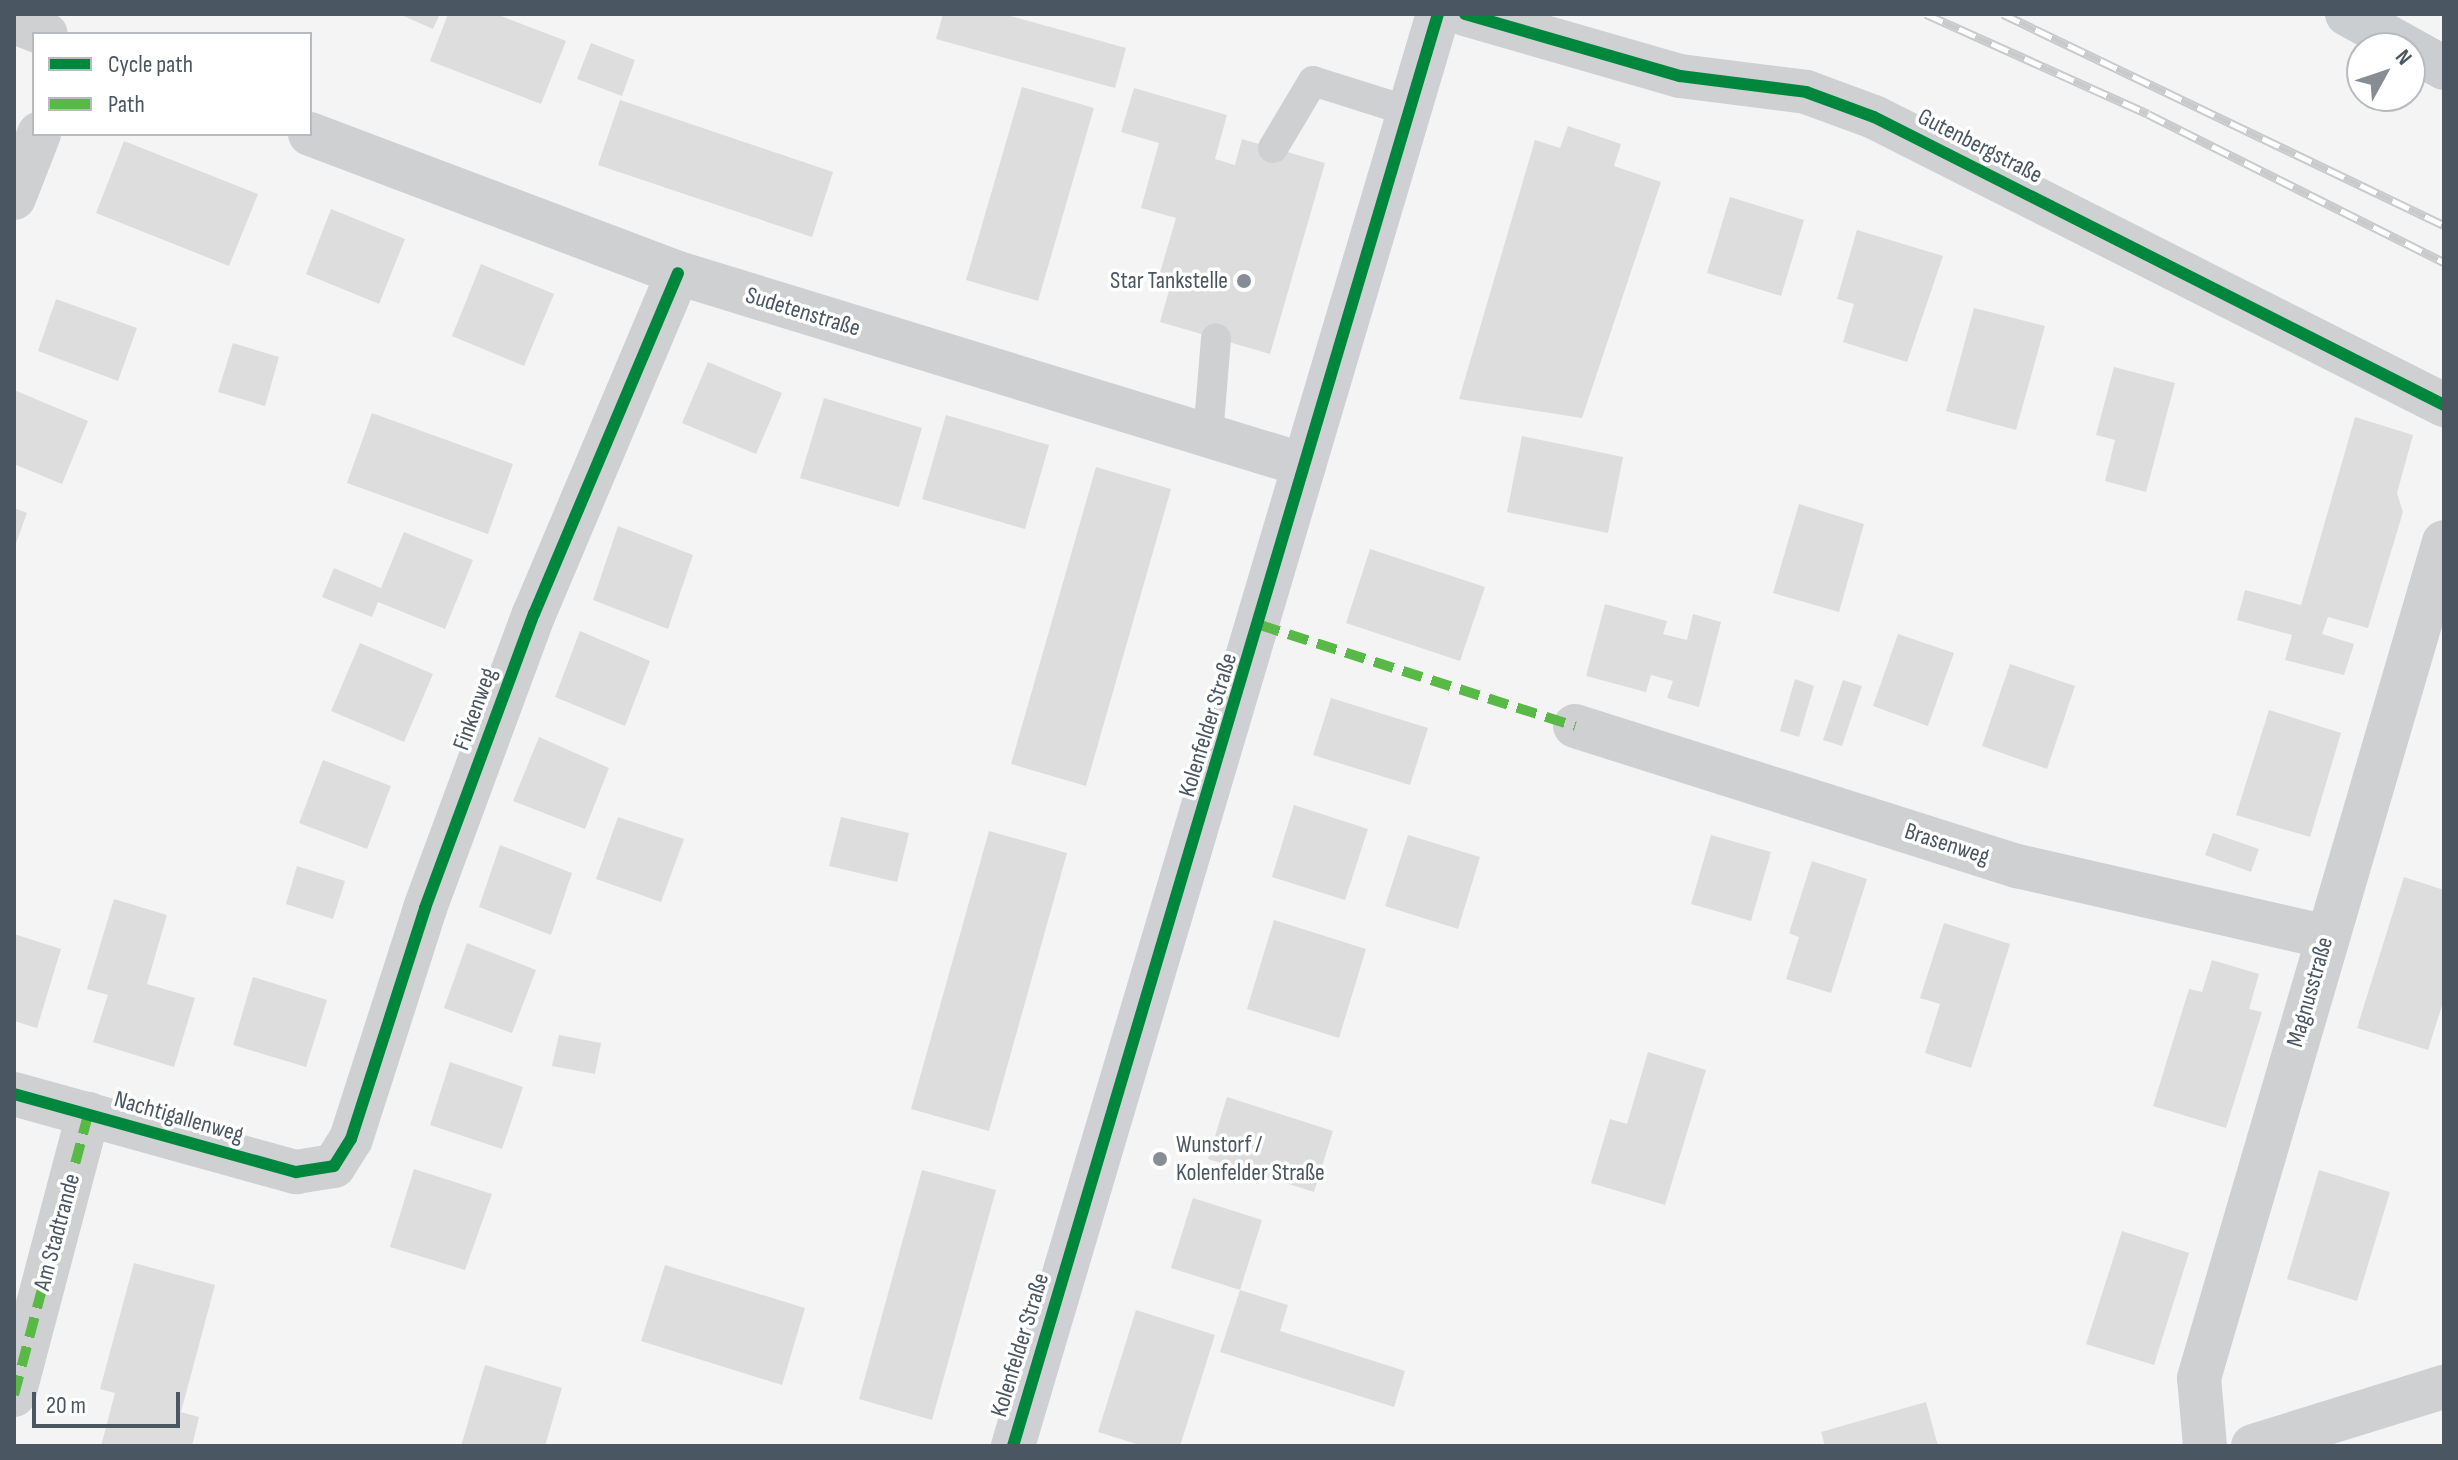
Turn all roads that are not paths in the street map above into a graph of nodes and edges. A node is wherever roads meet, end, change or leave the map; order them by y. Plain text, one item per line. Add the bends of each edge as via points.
1 (1438, 14) edge
2 (1465, 14) edge
3 (2347, 14) edge
4 (14, 22) edge
5 (41, 32) edge
6 (2380, 32) edge
7 (2426, 58) edge
8 (2444, 68) edge
9 (1408, 111) junction
10 (312, 135) edge
11 (38, 136) edge
12 (1273, 148) dead end
13 (14, 198) edge
14 (678, 273) junction
15 (1216, 338) dead end
16 (2444, 405) edge
17 (1208, 436) junction
18 (1304, 465) junction
19 (2444, 542) edge
20 (1575, 726) dead end
21 (2326, 937) junction
22 (14, 1094) edge
23 (88, 1114) junction
24 (334, 1166) joint
25 (2444, 1387) edge
26 (14, 1395) edge
27 (1013, 1446) edge
28 (2205, 1446) edge
29 (2253, 1446) edge

1 - 9 main road, Kolenfelder Straße
2 - 16 street, Gutenbergstraße via 1680,76 1806,92 1874,117
3 - 6 main road
4 - 5 street
7 - 8 main road
9 - 12 lane via 1313,81
9 - 18 main road, Kolenfelder Straße
10 - 14 street, Sudetenstraße
11 - 13 street
14 - 17 street, Sudetenstraße
14 - 24 street, Finkenweg via 534,614 425,908 351,1139
15 - 17 lane
17 - 18 street, Sudetenstraße
18 - 27 main road, Kolenfelder Straße
19 - 21 street, Magnusstraße
20 - 21 street, Brasenweg via 2017,866
21 - 28 street, Magnusstraße via 2199,1378
22 - 23 street, Nachtigallenweg
23 - 24 street, Nachtigallenweg via 296,1172
23 - 26 street, Am Stadtrande
25 - 29 street

